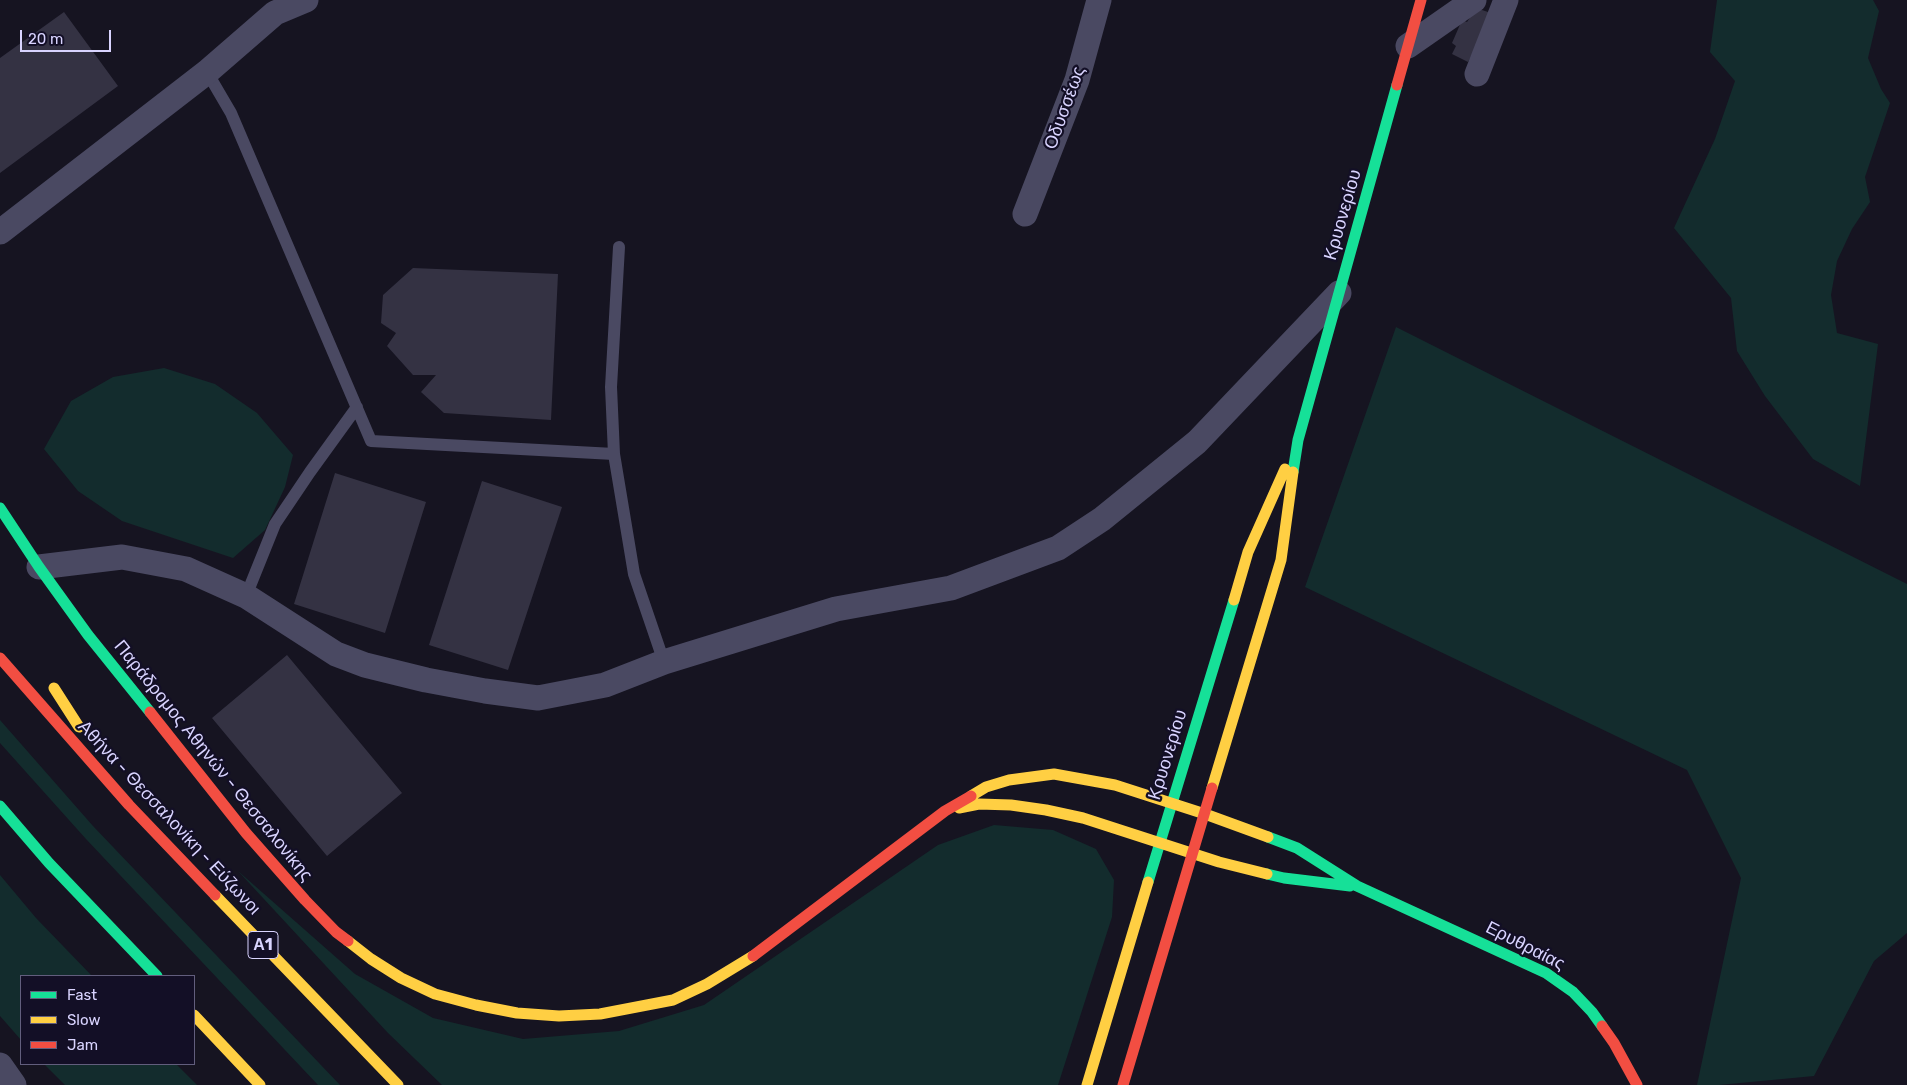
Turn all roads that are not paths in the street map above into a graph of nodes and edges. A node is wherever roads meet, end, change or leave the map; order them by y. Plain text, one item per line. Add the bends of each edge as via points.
1 (306, 0) edge
2 (1099, 0) edge
3 (1421, 0) edge
4 (1474, 0) edge
5 (1506, 0) edge
6 (1408, 46) junction
7 (207, 72) junction
8 (1477, 74) dead end
9 (1025, 214) dead end
10 (0, 232) edge
11 (619, 247) dead end
12 (1339, 293) junction
13 (357, 407) junction
14 (1298, 440) junction
15 (614, 454) junction
16 (0, 508) edge
17 (39, 567) junction
18 (246, 596) junction
19 (0, 658) edge
20 (664, 662) junction
21 (54, 688) dead end
22 (1172, 803) junction
23 (129, 805) junction
24 (0, 806) edge
25 (945, 811) junction
26 (1205, 814) junction
27 (1159, 843) junction
28 (1193, 854) junction
29 (1357, 886) junction
30 (156, 975) edge
31 (195, 1016) edge
32 (260, 1085) edge
33 (398, 1085) edge
34 (1087, 1085) edge
35 (1123, 1085) edge
36 (1637, 1085) edge

1 - 7 street via 275,13
2 - 9 street, Οδυσσέως via 1077,80
3 - 6 main road, Κρυονερίου
4 - 6 street
5 - 8 street
6 - 12 main road, Κρυονερίου
7 - 10 street
7 - 13 lane via 231,113
11 - 15 lane via 611,387
12 - 14 main road, Κρυονερίου
12 - 20 street via 1197,442 1102,519 1058,548 951,588 836,609
13 - 15 lane via 371,441
13 - 18 lane via 276,524
14 - 22 main road, Κρυονερίου via 1248,552
14 - 26 main road, Κρυονερίου via 1281,560
15 - 20 lane via 634,574
16 - 17 main road, Παράδρομος Αθηνών - Θεσσαλονίκης
17 - 18 street via 122,557 186,569
17 - 25 main road, Παράδρομος Αθηνών - Θεσσαλονίκης via 88,635 240,826 336,932 401,978 435,994 476,1006 559,1016 600,1014 673,1000 707,984 755,954
18 - 20 street via 336,654 400,673 485,691 538,698 605,685
19 - 23 main road, Αθήνα - Θεσσαλονίκη - Εύζωνοι / Α1
21 - 23 main road
22 - 25 main road, Παράδρομος Αθηνών - Θεσσαλονίκης via 1114,785 1054,774 1009,780 986,787
22 - 26 main road, Ερυθραίας
22 - 27 main road, Κρυονερίου
23 - 33 main road, Αθήνα - Θεσσαλονίκη - Εύζωνοι / Α1
24 - 30 main road via 49,863
25 - 27 main road, Παράδρομος Αθηνών - Θεσσαλονίκης via 979,804 1046,810 1084,818
26 - 28 main road, Κρυονερίου
26 - 29 main road, Ερυθραίας via 1297,848
27 - 28 main road, Παράδρομος Αθηνών - Θεσσαλονίκης
27 - 34 main road, Κρυονερίου
28 - 29 main road, Ερυθραίας via 1284,878
28 - 35 main road, Κρυονερίου
29 - 36 main road, Ερυθραίας via 1546,973 1573,992 1614,1043
31 - 32 main road

